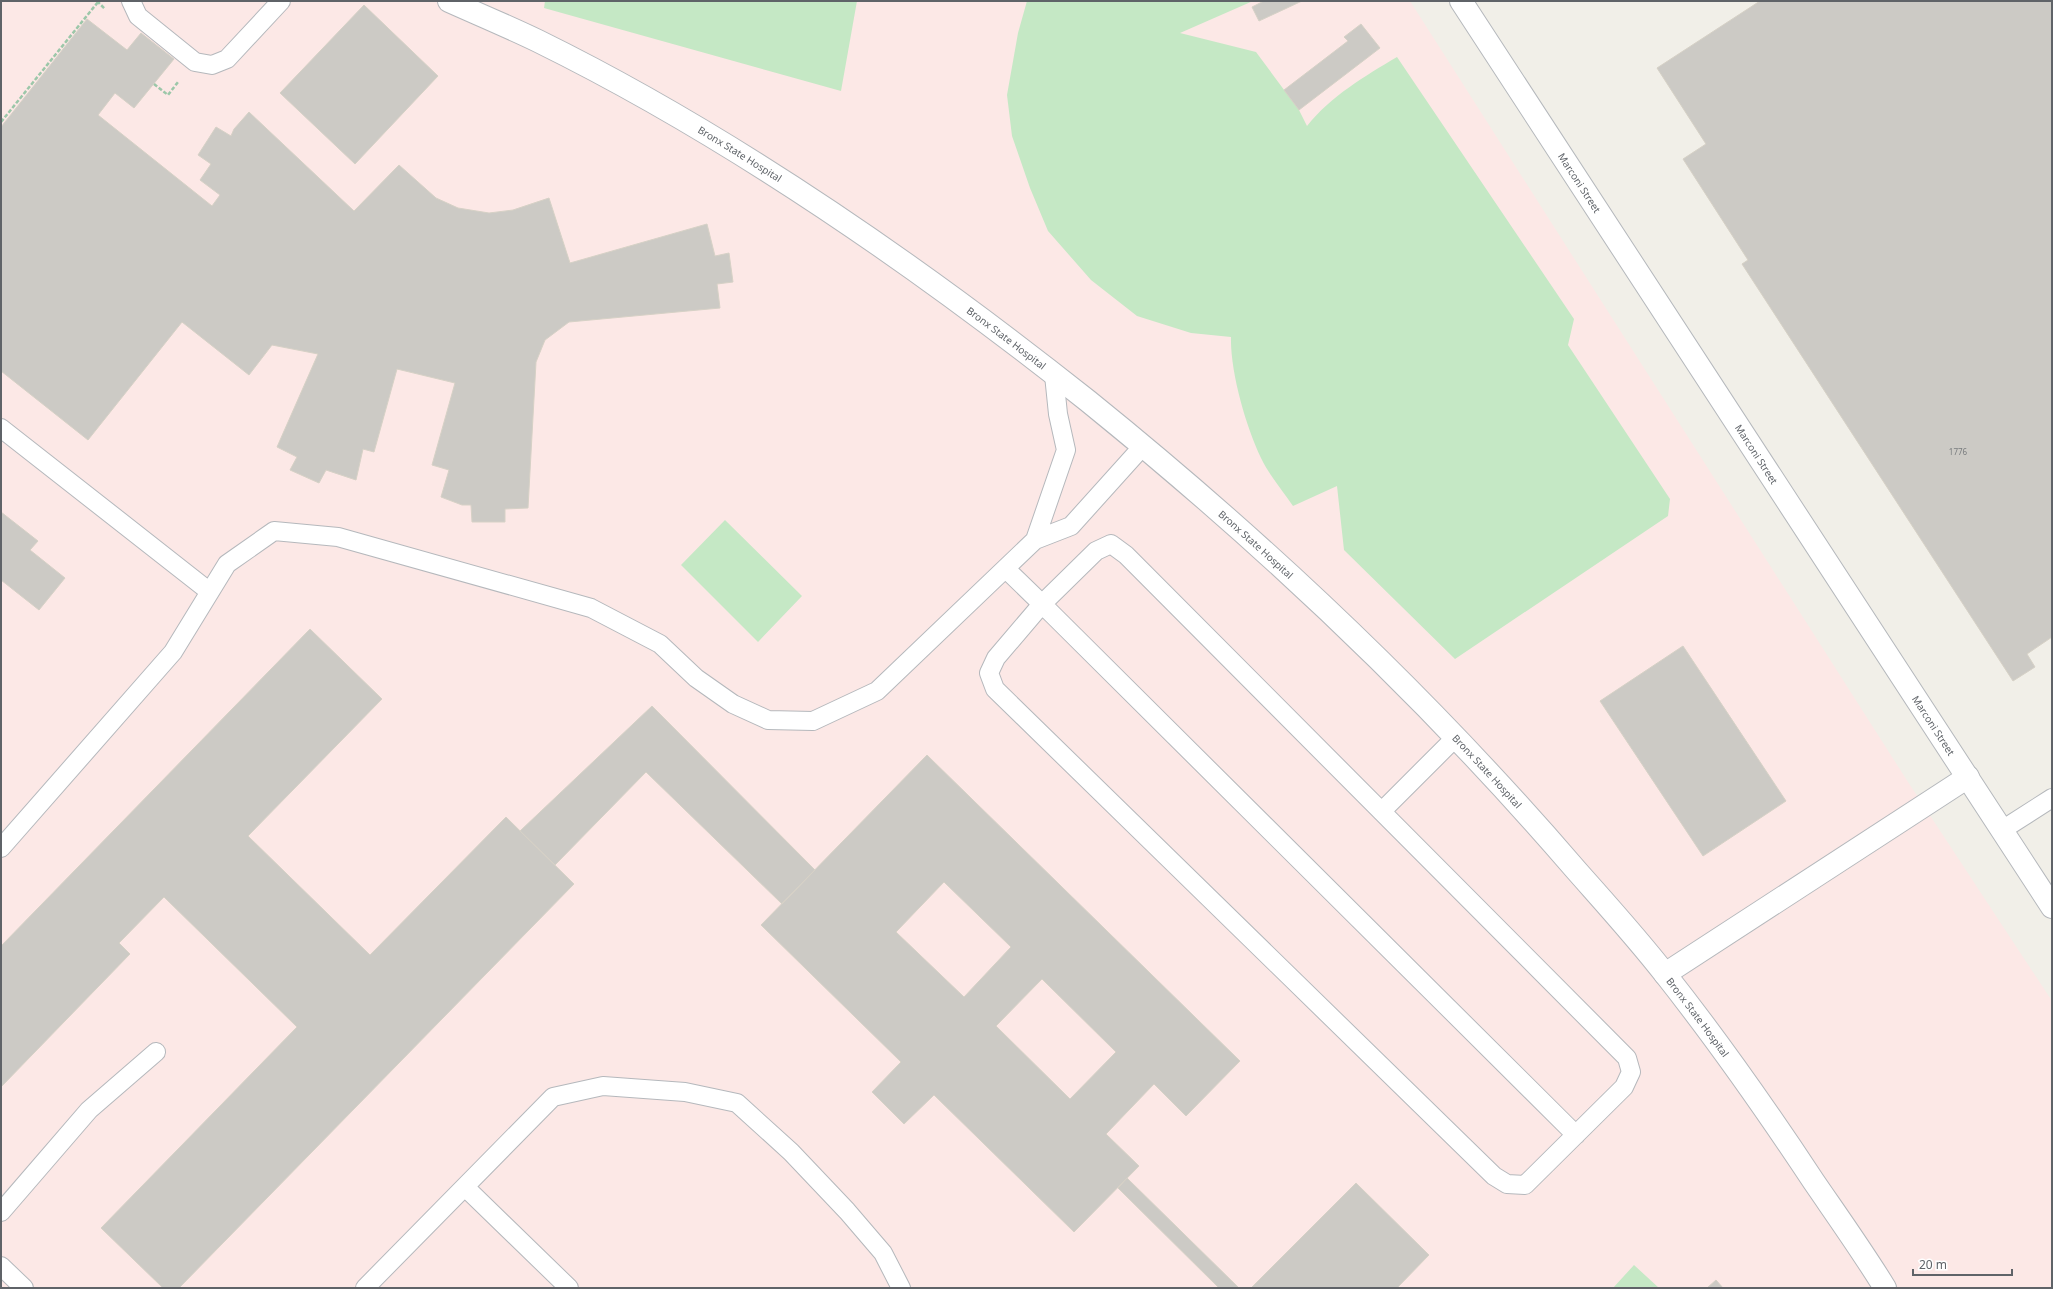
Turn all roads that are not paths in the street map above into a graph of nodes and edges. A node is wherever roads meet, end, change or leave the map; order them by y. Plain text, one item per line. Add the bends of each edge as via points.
1 (131, 1) edge
2 (281, 1) edge
3 (449, 1) edge
4 (1461, 1) edge
5 (1054, 375) junction
6 (1, 428) edge
7 (1142, 446) junction
8 (1036, 540) junction
9 (1006, 569) junction
10 (210, 592) junction
11 (1042, 604) junction
12 (1456, 737) junction
13 (1968, 777) junction
14 (2052, 798) edge
15 (1382, 811) junction
16 (2002, 830) junction
17 (1, 848) edge
18 (2052, 907) edge
19 (1665, 974) junction
20 (156, 1052) dead end
21 (1576, 1135) junction
22 (465, 1187) junction
23 (1, 1212) edge
24 (1, 1266) edge
25 (24, 1288) edge
26 (365, 1288) edge
27 (569, 1288) edge
28 (901, 1288) edge
29 (1885, 1288) edge

1 - 2 lane via 138,16 195,62 212,65 227,59
3 - 5 street, Bronx State Hospital via 537,40 640,94 728,146 871,239 1013,342
4 - 13 street, Marconi Street
5 - 7 street, Bronx State Hospital
5 - 8 lane via 1058,414 1066,450
6 - 10 lane
7 - 8 lane via 1071,526
7 - 12 street, Bronx State Hospital via 1280,564
8 - 9 lane
9 - 10 lane via 877,692 813,721 768,720 733,704 696,678 660,644 591,608 338,537 274,531 227,564
9 - 11 lane
10 - 17 lane via 173,652
11 - 15 lane via 1096,551 1111,544 1126,555
11 - 21 lane
11 - 21 lane via 996,658 989,673 1001,695 1494,1176 1507,1184 1525,1185
12 - 15 lane
12 - 19 street, Bronx State Hospital via 1528,814
13 - 16 street, Marconi Street
13 - 19 street
14 - 16 lane
15 - 21 lane via 1627,1058 1631,1072 1624,1087
16 - 18 street, Marconi Street
19 - 29 street, Bronx State Hospital via 1774,1122
20 - 23 lane via 89,1110
22 - 26 lane
22 - 27 lane
22 - 28 lane via 553,1098 603,1086 685,1092 737,1103 791,1152 847,1211 883,1253
24 - 25 lane

